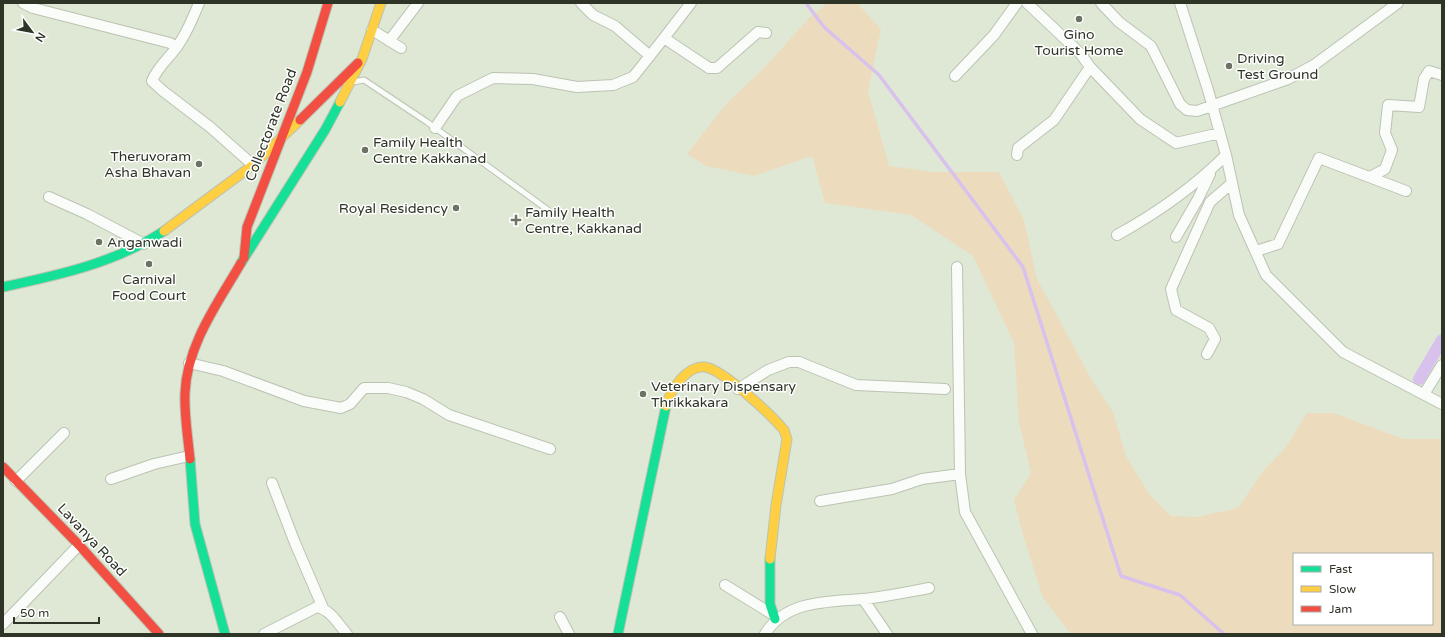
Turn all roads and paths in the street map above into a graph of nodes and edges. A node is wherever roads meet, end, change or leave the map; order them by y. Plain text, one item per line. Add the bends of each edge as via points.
1 (23, 3) edge
2 (198, 3) edge
3 (328, 3) edge
4 (381, 3) edge
5 (418, 3) edge
6 (581, 3) edge
7 (691, 3) edge
8 (1017, 3) edge
9 (1026, 3) edge
10 (1101, 3) edge
11 (1180, 3) edge
12 (1398, 3) edge
13 (372, 30) junction
14 (766, 33) dead end
15 (664, 38) junction
16 (389, 41) junction
17 (177, 47) junction
18 (401, 48) dead end
19 (650, 56) junction
20 (362, 59) junction
21 (1090, 67) junction
22 (1442, 75) edge
23 (955, 76) dead end
24 (350, 83) junction
25 (1213, 105) junction
26 (435, 128) junction
27 (1220, 133) junction
28 (279, 141) junction
29 (1017, 154) dead end
30 (1226, 155) junction
31 (252, 165) junction
32 (1213, 168) junction
33 (1370, 177) junction
34 (1232, 183) junction
35 (1406, 191) dead end
36 (49, 197) dead end
37 (548, 210) dead end
38 (1117, 235) dead end
39 (1176, 237) dead end
40 (144, 244) junction
41 (1256, 251) junction
42 (244, 258) junction
43 (957, 267) dead end
44 (3, 287) edge
45 (1207, 354) dead end
46 (189, 363) junction
47 (1442, 365) edge
48 (738, 389) junction
49 (945, 389) dead end
50 (1424, 394) junction
51 (1442, 404) edge
52 (64, 433) dead end
53 (550, 450) dead end
54 (189, 456) junction
55 (3, 468) edge
56 (960, 474) junction
57 (111, 479) dead end
58 (16, 481) junction
59 (272, 483) dead end
60 (820, 501) dead end
61 (79, 545) junction
62 (725, 585) dead end
63 (929, 588) dead end
64 (863, 599) junction
65 (323, 608) junction
66 (560, 617) dead end
67 (774, 617) junction
68 (3, 624) edge
69 (159, 634) edge
70 (225, 634) edge
71 (264, 634) edge
72 (347, 634) edge
73 (569, 634) edge
74 (618, 634) edge
75 (765, 634) edge
76 (887, 634) edge
77 (1032, 634) edge

1 - 17 street via 33,8 156,39
2 - 17 street via 194,17
3 - 28 main road, Collectorate Road via 307,72
4 - 13 main road
5 - 16 street
6 - 19 street via 593,15 615,26
7 - 15 street
8 - 23 street via 994,36
9 - 21 street via 1080,53
10 - 25 street via 1119,22 1151,46 1180,104 1187,110 1197,111
11 - 25 street
12 - 25 street via 1314,65 1288,79
13 - 16 street
13 - 20 main road
14 - 15 street via 758,32 717,68 709,68
15 - 19 street
16 - 18 street
17 - 31 street via 154,74 152,81 210,127
19 - 26 street via 633,77 613,85 577,86 533,79 493,78 456,96
20 - 24 main road
20 - 28 main road
21 - 27 street via 1140,120 1176,143
21 - 29 street via 1054,120 1018,148
22 - 33 street via 1429,71 1424,79 1419,107 1388,105 1385,133 1392,150 1385,169
24 - 26 lane via 364,80
24 - 42 main road via 325,130
25 - 27 street
26 - 37 lane
27 - 30 street
28 - 31 main road
28 - 42 main road, Collectorate Road via 247,227
30 - 32 street
30 - 34 street
31 - 40 main road via 178,222
32 - 38 street via 1193,186 1146,219
32 - 39 street
33 - 35 street
33 - 41 street via 1319,158 1278,244
34 - 41 street via 1239,215
34 - 45 street via 1210,202 1172,289 1176,310 1209,328 1212,333 1215,339
36 - 40 street
40 - 44 main road via 64,274
41 - 50 street via 1266,275 1343,352
42 - 46 main road via 202,330
43 - 56 street
46 - 53 street via 223,371 304,401 341,408 350,404 364,388 394,390 423,399 449,415
46 - 54 main road via 185,393
47 - 50 street
48 - 49 street via 768,370 789,362 799,362 856,385
48 - 67 main road via 778,424 787,439 775,509 770,563 768,596
48 - 74 main road via 722,374 712,369 696,368 684,375 668,398
50 - 51 street
52 - 58 street
54 - 57 street via 154,464
54 - 70 main road via 195,524
55 - 58 main road, Lavanya Road
56 - 60 street via 922,479 892,489
56 - 77 street via 965,512
58 - 61 main road, Lavanya Road
59 - 65 street
61 - 68 street
61 - 69 main road, Lavanya Road
62 - 67 street
63 - 64 street
64 - 67 street via 826,601
64 - 76 street
65 - 71 street via 317,607
65 - 72 street
66 - 73 street
67 - 75 street

